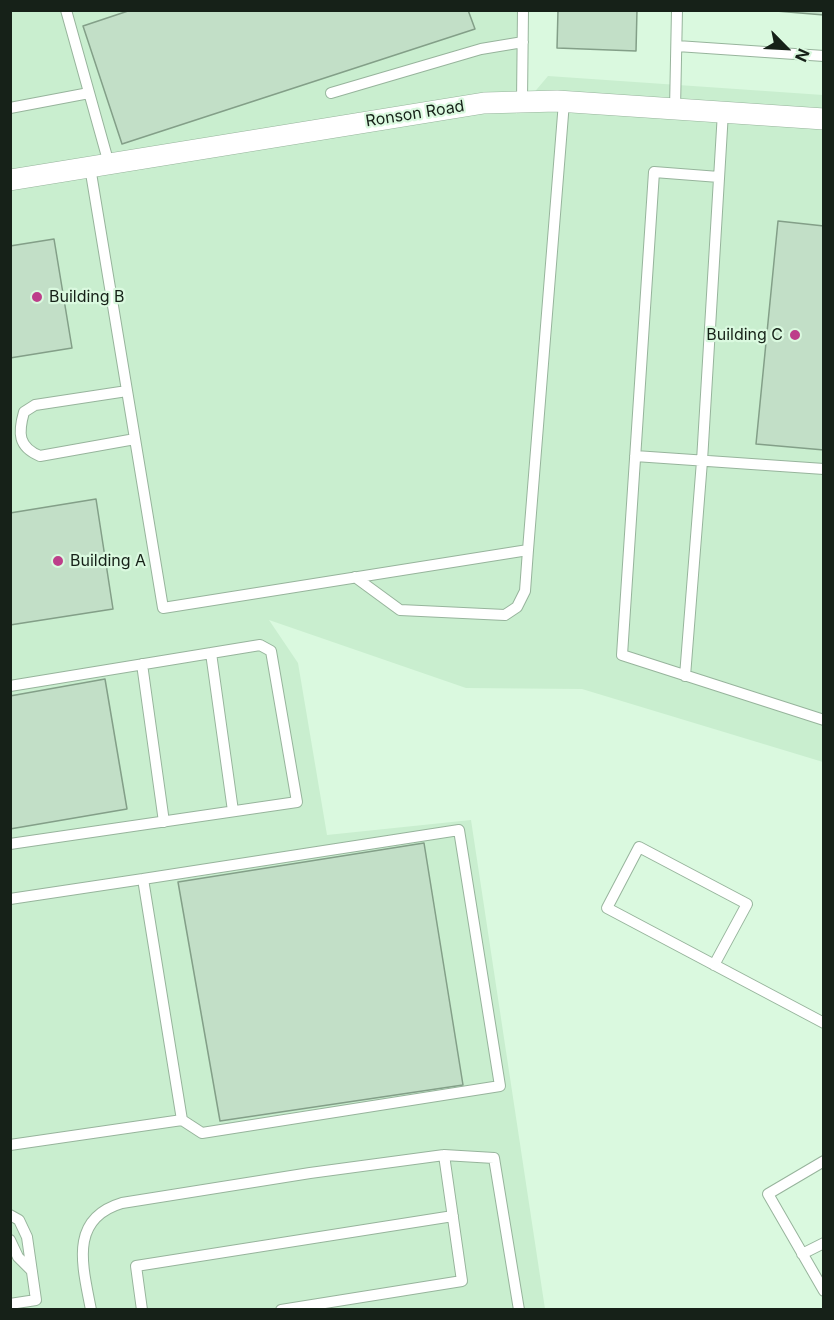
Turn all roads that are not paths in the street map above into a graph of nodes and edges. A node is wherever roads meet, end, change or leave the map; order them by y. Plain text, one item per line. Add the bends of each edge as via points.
1 (66, 10) edge
2 (523, 10) edge
3 (677, 10) edge
4 (523, 42) junction
5 (676, 46) junction
6 (824, 56) edge
7 (89, 93) junction
8 (331, 93) dead end
9 (522, 101) junction
10 (564, 102) junction
11 (10, 108) edge
12 (675, 110) junction
13 (723, 112) junction
14 (824, 119) edge
15 (100, 165) junction
16 (719, 177) junction
17 (10, 180) edge
18 (128, 391) junction
19 (135, 439) junction
20 (635, 456) junction
21 (702, 461) junction
22 (824, 469) edge
23 (528, 550) junction
24 (356, 577) junction
25 (211, 653) junction
26 (142, 664) junction
27 (685, 676) junction
28 (10, 686) edge
29 (824, 720) edge
30 (233, 812) junction
31 (164, 822) junction
32 (10, 844) edge
33 (143, 879) junction
34 (10, 899) edge
35 (714, 965) junction
36 (824, 1023) edge
37 (182, 1120) junction
38 (10, 1145) edge
39 (444, 1155) junction
40 (824, 1161) edge
41 (10, 1215) edge
42 (453, 1216) junction
43 (10, 1240) edge
44 (824, 1243) edge
45 (802, 1254) junction
46 (32, 1271) junction
47 (824, 1291) edge
48 (10, 1304) edge
49 (91, 1310) edge
50 (142, 1310) edge
51 (281, 1310) edge
52 (519, 1310) edge

1 - 7 lane
2 - 4 lane
3 - 5 lane
4 - 8 lane via 481,49
4 - 9 lane
5 - 6 lane
5 - 12 lane
7 - 11 lane
7 - 15 lane
9 - 10 street, Ronson Road
9 - 15 street, Ronson Road via 484,103
10 - 12 street, Ronson Road
10 - 23 lane
12 - 13 street, Ronson Road
13 - 14 street, Ronson Road
13 - 16 lane
15 - 17 street, Ronson Road
15 - 18 lane
16 - 20 lane via 654,172
16 - 21 lane
18 - 19 lane
18 - 19 lane via 34,405 24,412 20,432 23,444 40,456
19 - 24 lane via 163,608
20 - 21 lane
20 - 27 lane via 622,655
21 - 22 lane
21 - 27 lane
23 - 24 lane
23 - 24 lane via 525,591 517,606 505,615 400,610
25 - 26 lane
25 - 30 lane
25 - 30 lane via 260,645 271,651 297,802
26 - 28 lane
26 - 31 lane
27 - 29 lane
30 - 31 lane
31 - 32 lane
33 - 34 lane
33 - 37 lane
33 - 37 lane via 459,830 461,842 500,1086 202,1133
35 - 35 lane via 607,909 639,847 747,904
35 - 36 lane
37 - 38 lane
39 - 42 lane
39 - 49 lane via 110,1207 95,1219 83,1241 82,1260
39 - 52 lane via 495,1158
40 - 45 lane via 768,1194
41 - 46 lane via 19,1220 27,1238
42 - 50 lane via 136,1266
42 - 51 lane via 462,1281
43 - 46 lane via 18,1257
44 - 45 lane
45 - 47 lane
46 - 48 lane via 36,1300

